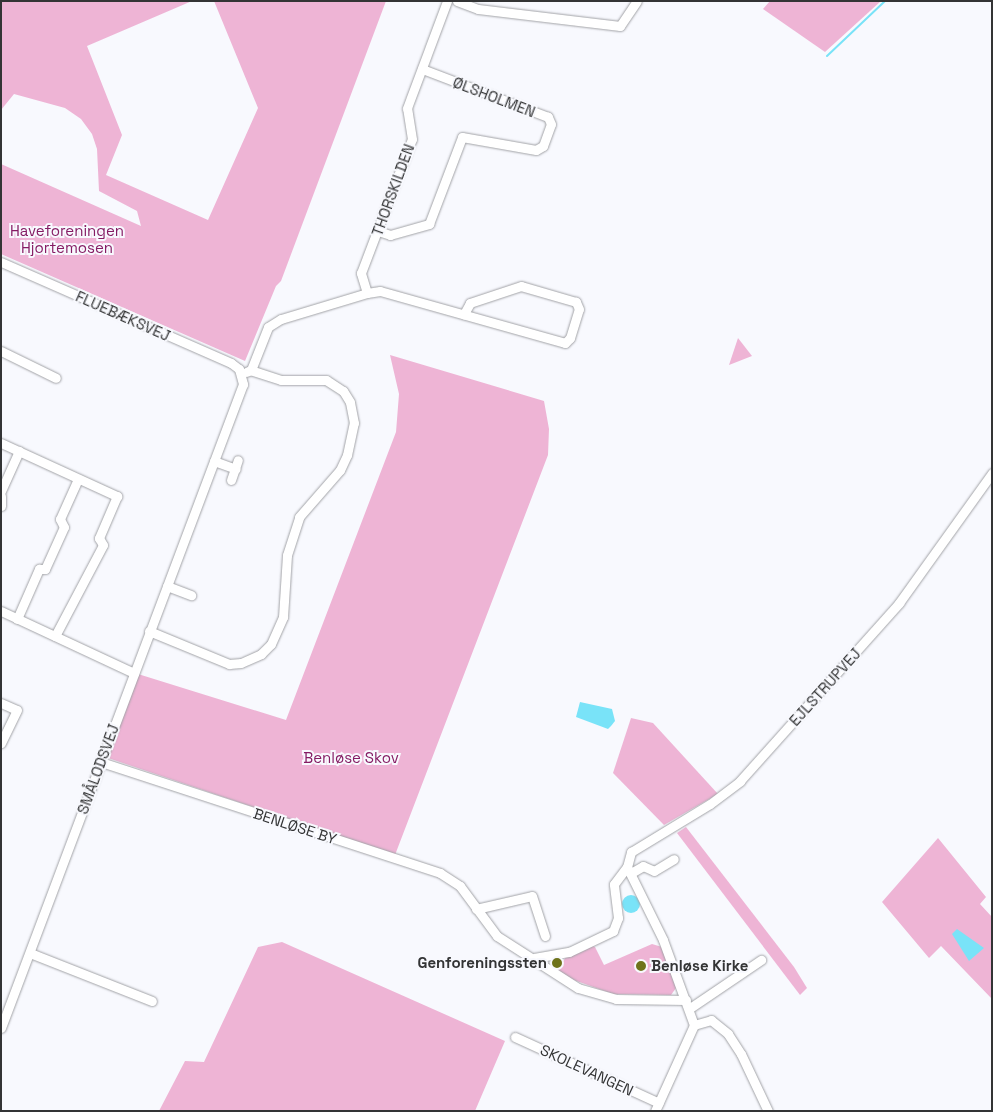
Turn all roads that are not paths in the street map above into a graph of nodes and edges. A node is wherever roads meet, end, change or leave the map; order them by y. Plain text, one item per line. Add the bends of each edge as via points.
1 (447, 1) edge
2 (457, 1) edge
3 (637, 1) edge
4 (422, 69) junction
5 (378, 231) junction
6 (1, 262) edge
7 (367, 293) junction
8 (464, 314) junction
9 (1, 351) edge
10 (251, 370) junction
11 (241, 374) junction
12 (56, 378) dead end
13 (1, 443) edge
14 (19, 451) junction
15 (214, 461) junction
16 (992, 473) edge
17 (78, 478) junction
18 (231, 480) dead end
19 (1, 491) edge
20 (1, 496) edge
21 (1, 506) edge
22 (167, 586) junction
23 (191, 595) dead end
24 (1, 612) edge
25 (17, 619) junction
26 (149, 631) junction
27 (55, 636) junction
28 (134, 673) junction
29 (1, 703) edge
30 (1, 743) edge
31 (101, 762) junction
32 (674, 859) dead end
33 (629, 870) junction
34 (476, 910) junction
35 (545, 936) dead end
36 (30, 952) junction
37 (550, 957) junction
38 (534, 958) junction
39 (761, 960) dead end
40 (549, 967) junction
41 (152, 1001) dead end
42 (688, 1004) junction
43 (711, 1020) junction
44 (694, 1025) junction
45 (1, 1028) edge
46 (515, 1037) dead end
47 (657, 1107) edge
48 (768, 1111) edge

1 - 4 street, THORSKILDEN
2 - 3 street via 478,9 620,26
4 - 5 street, THORSKILDEN via 408,108 412,139
4 - 5 street, ØLSHOLMEN via 548,117 551,124 543,146 536,150 462,137 429,224 390,234
5 - 7 street, THORSKILDEN via 361,273
6 - 11 street, FLUEBÆKSVEJ via 231,363
7 - 8 street via 380,291
7 - 10 street via 281,319 268,327
8 - 8 street via 565,343 570,338 579,309 576,302 521,286 470,304
9 - 12 street
10 - 11 street
10 - 26 street via 281,380 326,380 343,391 350,402 354,423 347,455 340,470 299,517 288,555 283,617 274,638 261,654 241,663 228,664
11 - 15 street, SMÅLODSVEJ via 242,390
13 - 14 street
14 - 17 street
14 - 19 street
15 - 18 street via 237,464
15 - 22 street, SMÅLODSVEJ
16 - 33 street, EJLSTRUPVEJ via 899,603 740,781 710,804 631,852
17 - 25 street via 60,519 64,527
17 - 27 street via 117,496 99,538 103,545
20 - 21 street
22 - 23 street
22 - 26 street, SMÅLODSVEJ
24 - 25 street
25 - 27 street
26 - 28 street, SMÅLODSVEJ
27 - 28 street
28 - 31 street, SMÅLODSVEJ
29 - 30 street via 17,710
31 - 34 street, BENLØSE BY via 440,873 460,886
31 - 36 street, SMÅLODSVEJ
32 - 33 street via 654,871 643,866
33 - 37 street via 614,884 618,918 612,931
33 - 42 street via 663,940
34 - 35 street via 532,896
34 - 38 street, BENLØSE BY via 497,936
36 - 41 street
36 - 45 street, SMÅLODSVEJ
37 - 38 street
37 - 40 street
38 - 40 street, BENLØSE BY
39 - 42 street
40 - 42 street, BENLØSE BY via 566,982 601,996
42 - 43 street, BENLØSE BY
42 - 44 street
43 - 44 street
43 - 48 street, BENLØSE BY via 728,1034 738,1048
44 - 47 street
46 - 47 street, SKOLEVANGEN

